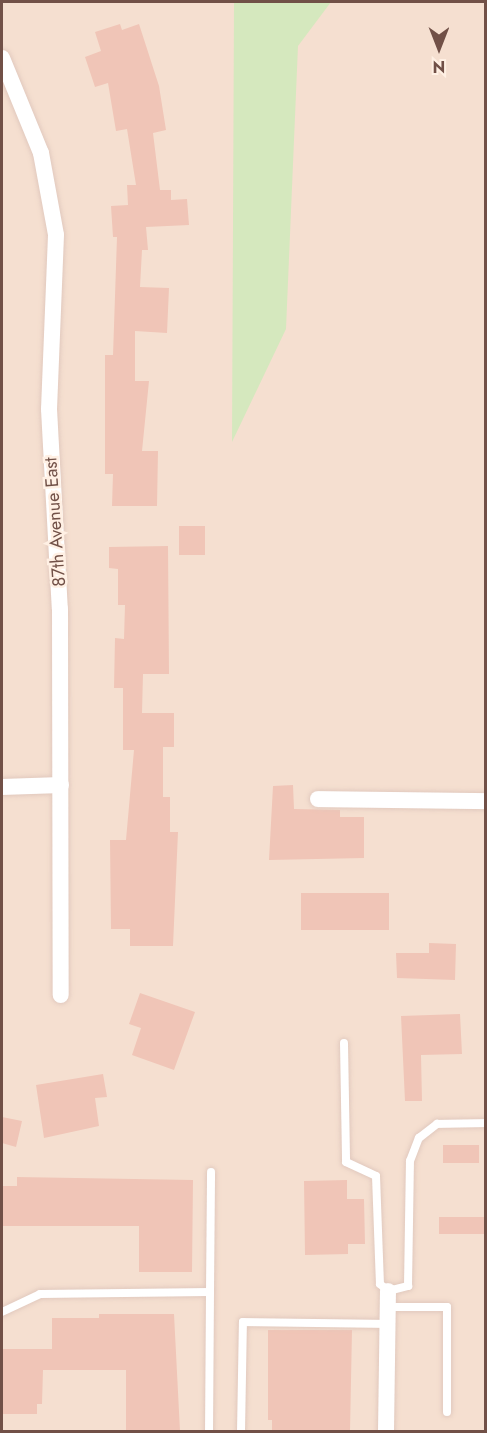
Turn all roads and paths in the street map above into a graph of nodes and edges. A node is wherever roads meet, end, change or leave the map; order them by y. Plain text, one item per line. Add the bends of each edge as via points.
1 (2, 58) edge
2 (62, 785) junction
3 (2, 787) edge
4 (318, 799) dead end
5 (486, 801) edge
6 (61, 995) dead end
7 (344, 1043) dead end
8 (486, 1123) edge
9 (211, 1172) dead end
10 (210, 1292) junction
11 (388, 1307) junction
12 (2, 1312) edge
13 (447, 1412) dead end
14 (209, 1431) edge
15 (242, 1431) edge
16 (386, 1431) edge

1 - 2 street, 87th Avenue East via 41,153 56,235 49,409 59,576
2 - 3 street
2 - 6 street, 87th Avenue East
4 - 5 street
7 - 11 lane via 346,1162 376,1176 380,1284
8 - 11 lane via 437,1124 419,1138 410,1161 408,1286
9 - 10 lane
10 - 12 lane via 39,1294
10 - 14 lane
11 - 13 lane via 447,1307
11 - 15 lane via 243,1322
11 - 16 street

